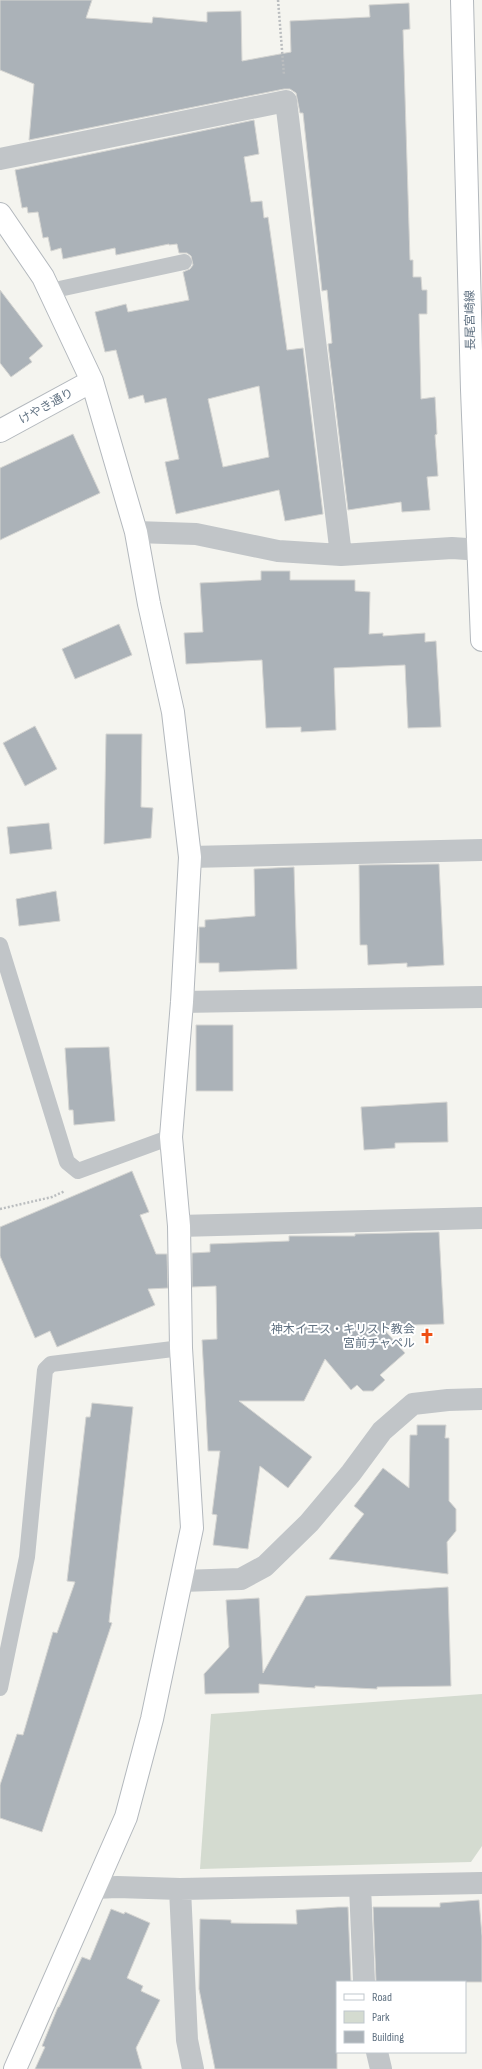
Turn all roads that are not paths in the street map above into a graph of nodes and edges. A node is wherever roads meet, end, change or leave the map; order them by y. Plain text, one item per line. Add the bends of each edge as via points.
1 (462, 0) edge
2 (0, 159) edge
3 (3, 225) edge
4 (184, 262) dead end
5 (50, 291) junction
6 (92, 381) junction
7 (477, 389) edge
8 (0, 431) edge
9 (136, 532) junction
10 (480, 550) edge
11 (341, 555) junction
12 (482, 640) edge
13 (482, 850) edge
14 (190, 857) junction
15 (0, 945) edge
16 (482, 997) edge
17 (182, 1002) junction
18 (170, 1137) junction
19 (482, 1218) edge
20 (179, 1226) junction
21 (181, 1348) junction
22 (482, 1399) edge
23 (182, 1581) junction
24 (0, 1688) edge
25 (482, 1883) edge
26 (360, 1886) junction
27 (95, 1888) junction
28 (180, 1889) junction
29 (364, 1981) edge
30 (377, 2053) edge
31 (15, 2069) edge
32 (193, 2069) edge
33 (381, 2069) edge

1 - 7 street, 長尾宮崎線
2 - 11 street via 286,101
3 - 5 street via 43,277
4 - 5 lane
5 - 6 street
6 - 8 street, けやき通り
6 - 9 street
7 - 10 street, 長尾宮崎線
9 - 11 street via 196,534 278,551
9 - 14 street via 173,712
10 - 11 street via 452,548
10 - 12 street, 長尾宮崎線
13 - 14 street
14 - 17 street
15 - 18 lane via 67,1162 78,1171
16 - 17 street
17 - 18 street
18 - 20 street
19 - 20 street
20 - 21 street
21 - 23 street via 192,1528
21 - 24 lane via 51,1364 45,1370 27,1557
22 - 23 street via 413,1404 382,1430 308,1523 265,1566 241,1579
23 - 27 street via 152,1719 126,1817
25 - 26 street
26 - 28 street
26 - 29 street
27 - 28 street
27 - 31 street
28 - 32 street via 187,2040
30 - 33 street

